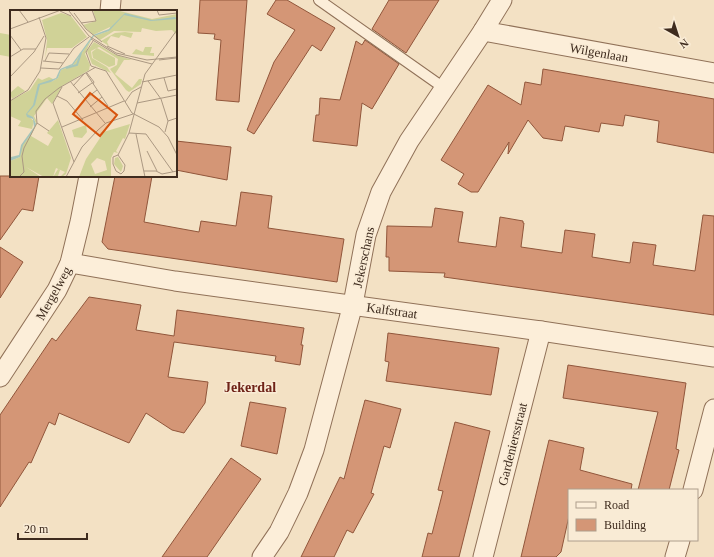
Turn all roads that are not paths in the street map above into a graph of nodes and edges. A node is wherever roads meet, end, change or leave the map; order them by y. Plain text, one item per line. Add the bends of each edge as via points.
1 (111, 0) edge
2 (319, 0) edge
3 (502, 0) edge
4 (110, 10) edge
5 (483, 32) junction
6 (714, 73) edge
7 (444, 88) junction
8 (89, 177) edge
9 (70, 263) junction
10 (353, 304) junction
11 (541, 331) junction
12 (714, 357) edge
13 (0, 377) edge
14 (714, 409) edge
15 (693, 489) edge
16 (680, 541) edge
17 (262, 557) edge
18 (483, 557) edge
19 (675, 557) edge

1 - 4 street
2 - 7 lane
3 - 5 street, Jekerschans
5 - 6 street, Wilgenlaan
5 - 7 street, Jekerschans
7 - 10 street, Jekerschans via 409,141 381,192 366,235
8 - 9 street, Mergelweg
9 - 10 street, Kalfstraat via 175,281
9 - 13 street, Mergelweg via 57,290
10 - 11 street, Kalfstraat
10 - 17 street, Jekerschans via 314,450 282,526
11 - 12 street, Kalfstraat
11 - 18 street, Gardeniersstraat
14 - 15 street
16 - 19 street

